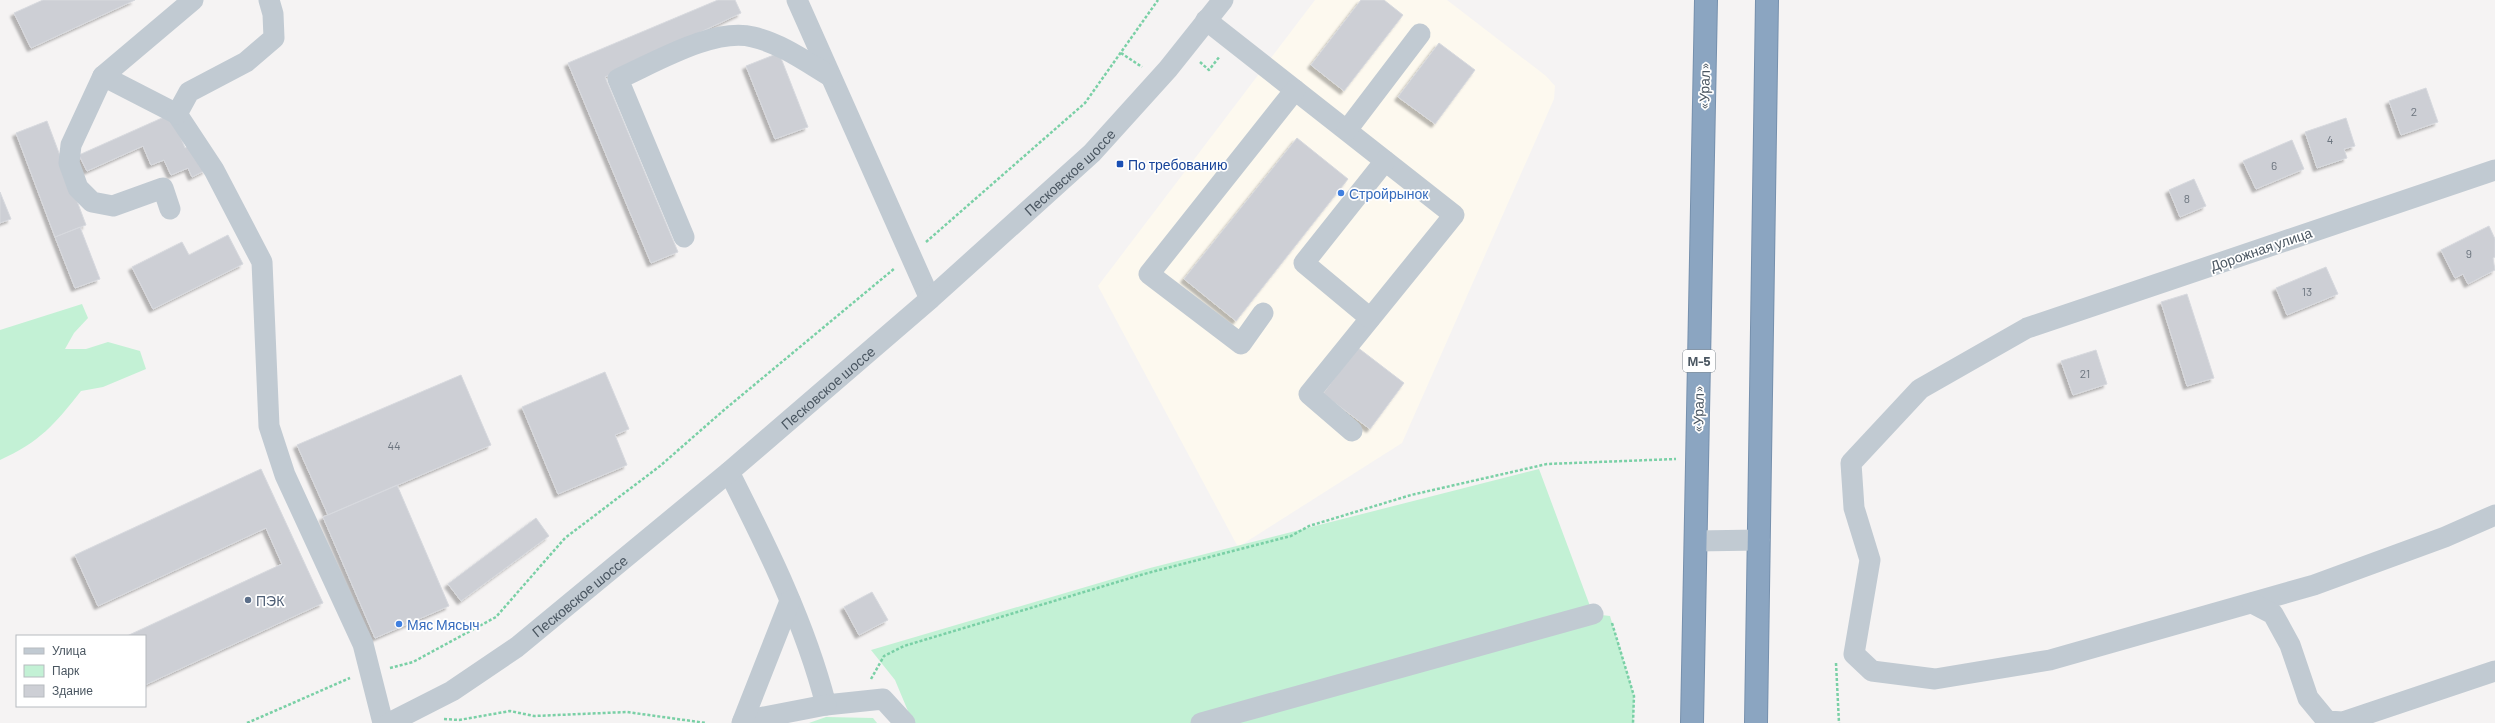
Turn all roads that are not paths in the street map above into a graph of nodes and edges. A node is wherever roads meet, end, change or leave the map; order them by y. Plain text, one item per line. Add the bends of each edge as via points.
1 (193, 0) edge
2 (269, 0) edge
3 (797, 0) edge
4 (1223, 0) edge
5 (1706, 0) edge
6 (1767, 0) edge
7 (1206, 20) junction
8 (1420, 34) dead end
9 (103, 76) junction
10 (830, 76) junction
11 (1295, 90) junction
12 (177, 114) junction
13 (1347, 130) junction
14 (1385, 161) junction
15 (2495, 170) edge
16 (170, 209) dead end
17 (684, 236) dead end
18 (930, 299) junction
19 (1263, 312) dead end
20 (1370, 318) junction
21 (1352, 431) dead end
22 (729, 472) junction
23 (2495, 515) edge
24 (1759, 540) junction
25 (1696, 541) junction
26 (790, 601) junction
27 (2252, 603) junction
28 (1593, 614) road end
29 (2495, 671) edge
30 (826, 705) junction
31 (398, 719) edge
32 (742, 722) edge
33 (383, 723) edge
34 (905, 723) edge
35 (1201, 723) edge
36 (1692, 723) edge
37 (1756, 723) edge

1 - 9 street
2 - 12 street via 273,14 274,38 246,62 189,92
3 - 10 street
4 - 7 street, Песковское шоссе
5 - 25 highway, «Урал» / М-5
6 - 24 highway
7 - 11 street
7 - 18 street, Песковское шоссе via 1168,69 1092,153
8 - 13 street
9 - 12 street
9 - 16 street via 71,145 69,163 78,188 92,202 113,206 163,188
10 - 17 street via 782,47 752,36 722,35 618,79
10 - 18 street
11 - 13 street
11 - 19 street via 1149,274 1241,344
12 - 33 street via 214,170 262,262 269,426 285,475 363,644
13 - 14 street
14 - 20 street via 1304,263
14 - 20 street via 1454,214
15 - 27 street, Дорожная улица via 2027,328 1920,389 1851,462 1854,508 1870,560 1854,654 1872,671 1935,679 2050,660
18 - 22 street, Песковское шоссе
20 - 21 street via 1309,394
22 - 26 street via 768,549
22 - 31 street, Песковское шоссе via 517,647 452,691
23 - 27 street via 2445,537 2314,585
24 - 25 street
24 - 37 highway
25 - 36 highway, «Урал» / М-5
26 - 30 street via 815,661
26 - 32 street
27 - 29 street via 2273,614 2290,645 2308,698 2327,722 2343,722
28 - 35 street
30 - 32 street
30 - 34 street via 883,699

